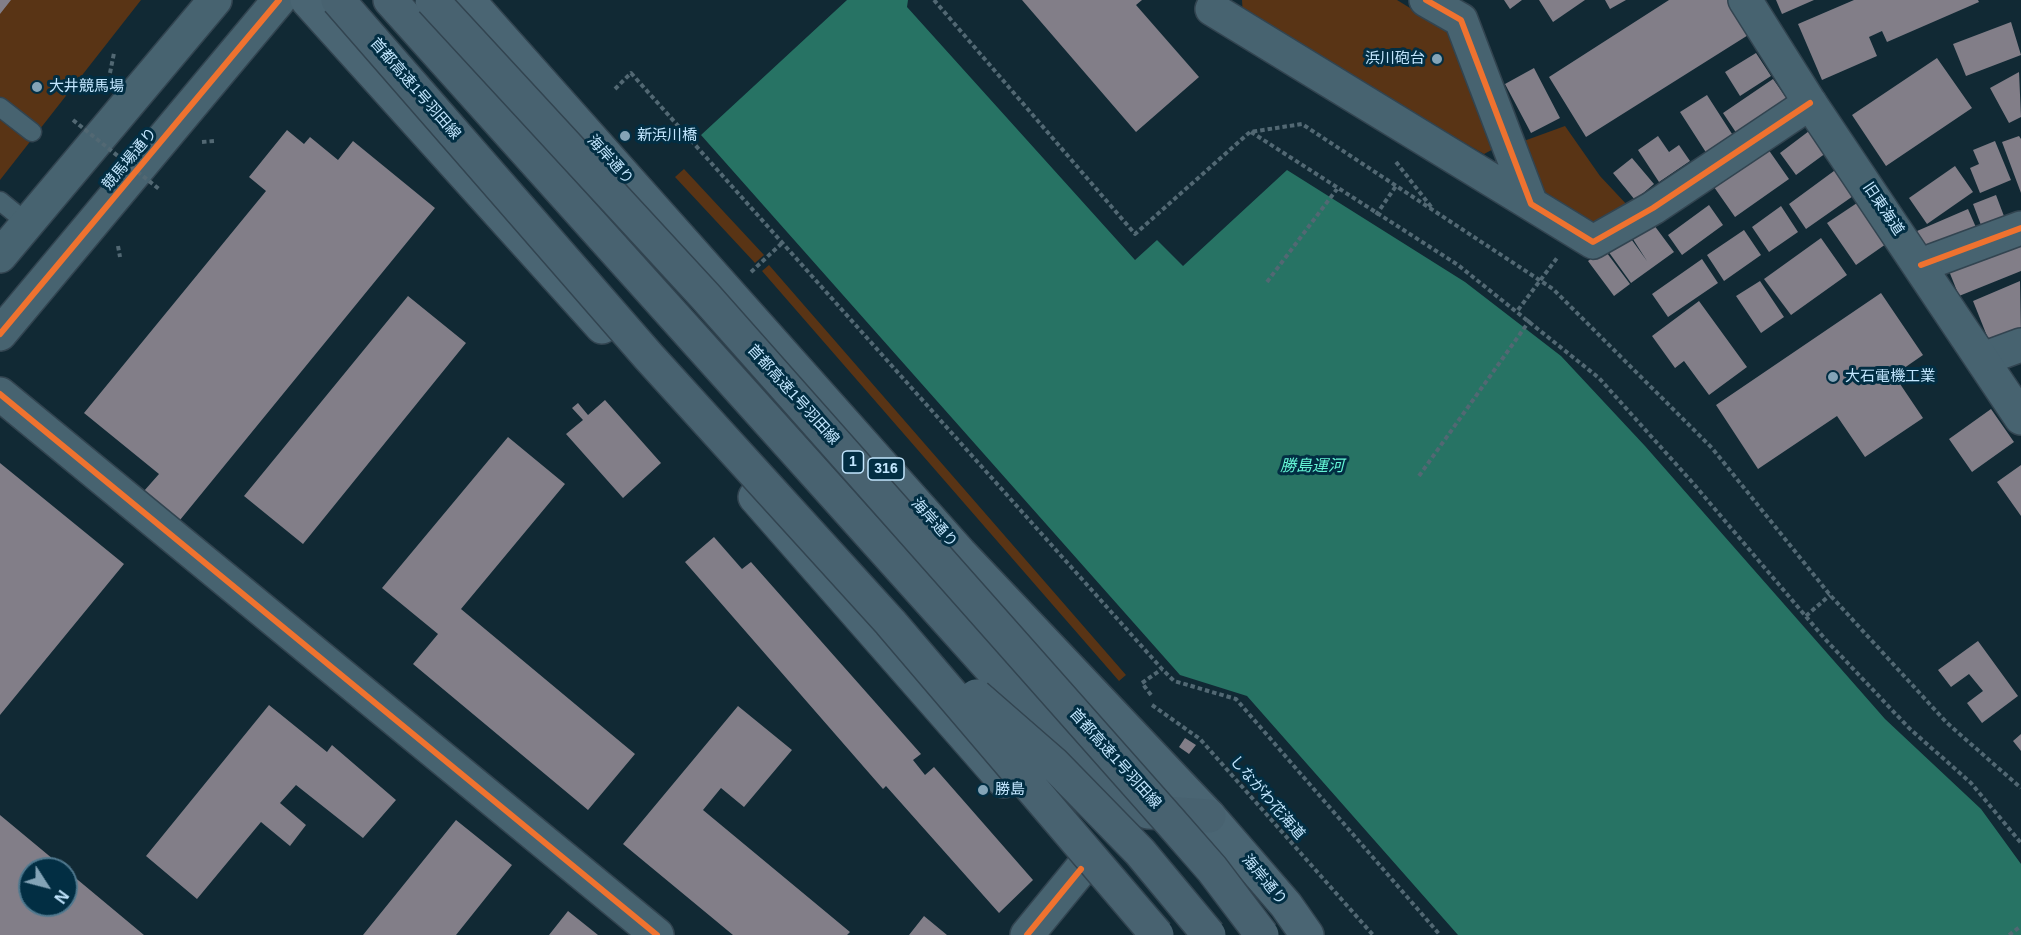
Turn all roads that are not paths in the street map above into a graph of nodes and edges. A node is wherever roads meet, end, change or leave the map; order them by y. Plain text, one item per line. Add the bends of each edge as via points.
1 (215, 0) edge
2 (279, 0) edge
3 (308, 0) edge
4 (338, 0) edge
5 (390, 0) edge
6 (432, 0) edge
7 (468, 0) edge
8 (1426, 0) edge
9 (1745, 0) edge
10 (1211, 3) edge
11 (1810, 103) junction
12 (0, 107) edge
13 (32, 132) dead end
14 (0, 201) edge
15 (1532, 204) junction
16 (27, 223) junction
17 (2021, 228) edge
18 (0, 256) edge
19 (1921, 265) junction
20 (0, 334) edge
21 (2021, 345) edge
22 (1983, 359) junction
23 (0, 394) edge
24 (2021, 418) edge
25 (890, 622) junction
26 (1209, 816) junction
27 (1081, 869) junction
28 (657, 935) edge
29 (1027, 935) edge
30 (1136, 935) edge
31 (1157, 935) edge
32 (1209, 935) edge
33 (1262, 935) edge
34 (1307, 935) edge

1 - 16 street
2 - 20 street, 競馬場通り
3 - 27 main road via 870,626
4 - 25 highway, 首都高速1号羽田線, bridge via 649,357
5 - 26 highway via 1002,681 1148,812
6 - 33 highway, 首都高速1号羽田線 / 1, bridge via 729,323 1212,869
7 - 26 main road, 海岸通り / 316 via 960,553
8 - 15 street via 1461,20
9 - 11 street, 旧東海道
10 - 15 street
11 - 15 street via 1653,208 1593,242
11 - 19 street, 旧東海道
12 - 13 lane
14 - 16 lane
16 - 18 street
17 - 19 street
19 - 22 street, 旧東海道
21 - 22 street
22 - 24 street, 旧東海道
23 - 28 street
25 - 31 highway, 首都高速1号羽田線, bridge
25 - 32 highway, bridge via 1054,764 1140,852
26 - 34 main road, 海岸通り / 316
27 - 29 street
27 - 30 main road

